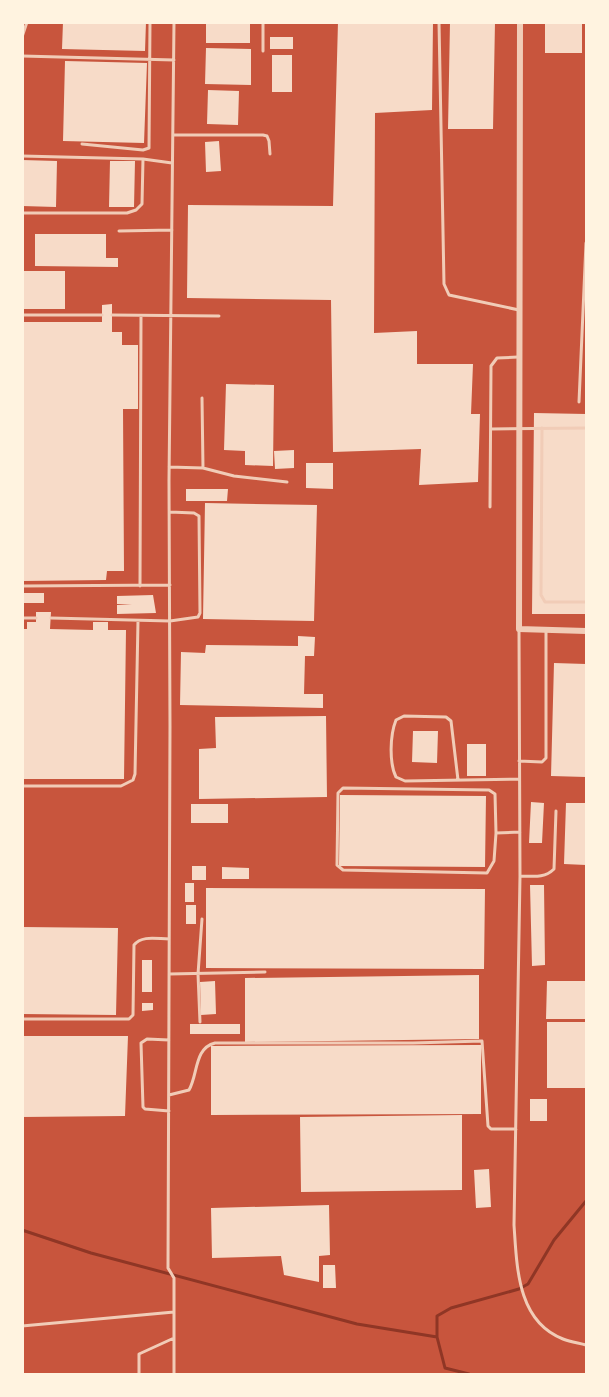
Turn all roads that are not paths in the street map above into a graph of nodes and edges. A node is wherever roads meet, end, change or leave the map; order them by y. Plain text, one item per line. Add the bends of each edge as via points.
1 (27, 22) edge
2 (150, 22) edge
3 (174, 22) edge
4 (263, 22) edge
5 (439, 22) edge
6 (520, 22) edge
7 (22, 37) edge
8 (263, 51) dead end
9 (22, 56) edge
10 (149, 59) junction
11 (174, 60) junction
12 (173, 135) junction
13 (82, 144) dead end
14 (270, 154) dead end
15 (22, 156) edge
16 (143, 159) junction
17 (172, 163) junction
18 (22, 213) edge
19 (172, 230) junction
20 (119, 231) dead end
21 (586, 243) edge
22 (519, 310) junction
23 (22, 315) edge
24 (102, 315) dead end
25 (112, 315) dead end
26 (141, 316) junction
27 (219, 316) dead end
28 (171, 317) junction
29 (584, 335) edge
30 (519, 357) junction
31 (202, 398) dead end
32 (579, 402) dead end
33 (520, 428) junction
34 (542, 428) junction
35 (586, 428) edge
36 (491, 429) junction
37 (169, 467) junction
38 (203, 468) junction
39 (287, 482) dead end
40 (490, 507) dead end
41 (170, 512) junction
42 (170, 585) junction
43 (22, 586) edge
44 (140, 586) junction
45 (586, 602) edge
46 (22, 618) edge
47 (36, 618) dead end
48 (51, 618) dead end
49 (138, 621) junction
50 (170, 621) junction
51 (519, 630) junction
52 (546, 630) junction
53 (586, 630) edge
54 (519, 761) junction
55 (519, 779) junction
56 (458, 780) junction
57 (22, 786) edge
58 (556, 812) dead end
59 (496, 832) junction
60 (519, 832) junction
61 (520, 876) junction
62 (202, 919) dead end
63 (170, 939) junction
64 (265, 972) dead end
65 (169, 974) junction
66 (198, 974) junction
67 (22, 1019) edge
68 (200, 1022) dead end
69 (169, 1040) junction
70 (170, 1095) junction
71 (169, 1111) junction
72 (516, 1129) junction
73 (174, 1312) junction
74 (22, 1326) edge
75 (174, 1338) junction
76 (586, 1345) edge
77 (139, 1374) edge
78 (174, 1374) edge

1 - 7 lane
2 - 10 lane
3 - 11 lane
4 - 8 lane
5 - 22 lane via 444,284 449,295
6 - 22 street
9 - 10 lane
10 - 11 lane
10 - 13 lane via 149,148
11 - 12 lane
12 - 14 lane via 263,135 269,141
12 - 17 lane
15 - 16 lane
16 - 17 lane
16 - 18 lane via 142,204 136,210
17 - 19 lane
19 - 20 lane
19 - 28 lane
21 - 29 lane
22 - 30 street
23 - 24 lane
25 - 26 lane
26 - 28 lane
26 - 44 lane
27 - 28 lane
28 - 37 lane
29 - 32 lane
30 - 33 street
30 - 36 lane via 497,358 491,366
31 - 38 lane
33 - 34 lane
33 - 36 lane
33 - 51 street
34 - 35 lane
34 - 45 lane via 541,595 545,602
36 - 40 lane
37 - 38 lane
37 - 41 lane
38 - 39 lane
41 - 42 lane
41 - 50 lane via 199,516 200,613 198,617
42 - 44 lane
42 - 50 lane
43 - 44 lane
46 - 47 lane
48 - 49 lane
49 - 50 lane
49 - 57 lane via 133,780 121,786
50 - 63 lane
51 - 52 street
51 - 54 lane
52 - 53 street
52 - 54 lane via 546,758 542,762
54 - 55 lane
55 - 56 lane
55 - 60 lane
56 - 56 lane via 451,721 446,717 404,716 396,720 392,770 396,777 405,781
58 - 61 lane via 554,869 541,877
59 - 59 lane via 497,801 489,790 343,788 338,793 337,865 343,870 487,873 494,861
59 - 60 lane
60 - 61 lane
61 - 72 lane
62 - 66 lane
63 - 65 lane
63 - 67 lane via 143,938 134,945 133,1015 129,1019
64 - 66 lane
65 - 66 lane
65 - 69 lane
66 - 68 lane
69 - 70 lane
69 - 71 lane via 147,1039 141,1043 143,1107
70 - 71 lane
70 - 72 lane via 189,1090 201,1052 215,1043 482,1041 488,1126
71 - 73 lane via 168,1268 174,1278
72 - 76 lane via 514,1224 524,1299 542,1326 563,1339
73 - 74 lane
73 - 75 lane
75 - 77 lane via 139,1354
75 - 78 lane

